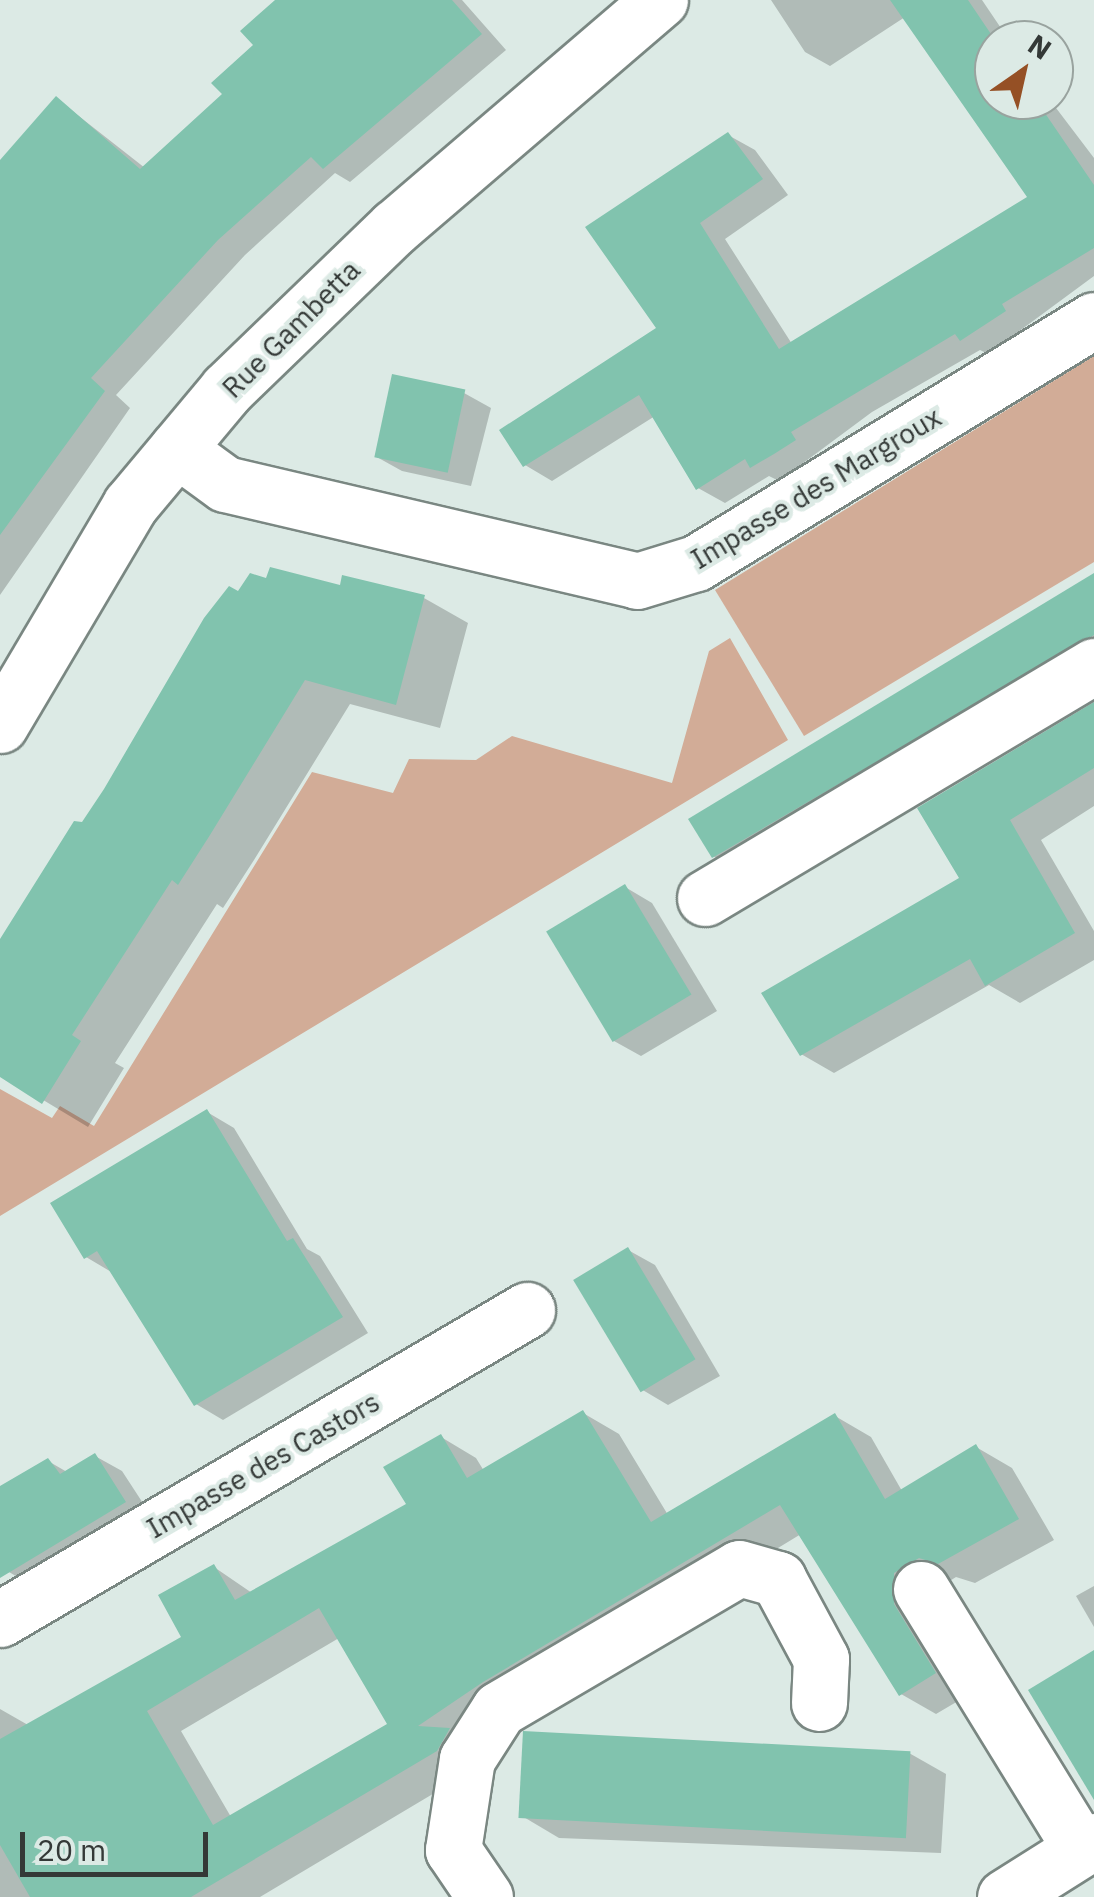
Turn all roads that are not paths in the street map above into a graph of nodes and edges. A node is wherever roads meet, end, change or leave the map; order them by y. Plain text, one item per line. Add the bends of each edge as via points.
1 (660, 0) edge
2 (1094, 320) edge
3 (177, 450) junction
4 (1094, 666) edge
5 (0, 725) edge
6 (705, 898) dead end
7 (527, 1310) dead end
8 (921, 1589) dead end
9 (0, 1619) edge
10 (819, 1703) dead end
11 (1088, 1844) edge
12 (485, 1897) edge
13 (1005, 1897) edge

1 - 3 street, Rue Gambetta via 395,227 227,389
2 - 3 street, Impasse des Margroux via 696,563 637,582 225,484
3 - 5 street, Rue Gambetta via 130,506
4 - 6 street
7 - 9 street, Impasse des Castors
8 - 11 street
10 - 12 street via 821,1660 778,1579 739,1568 499,1709 468,1759 454,1850
11 - 13 street

